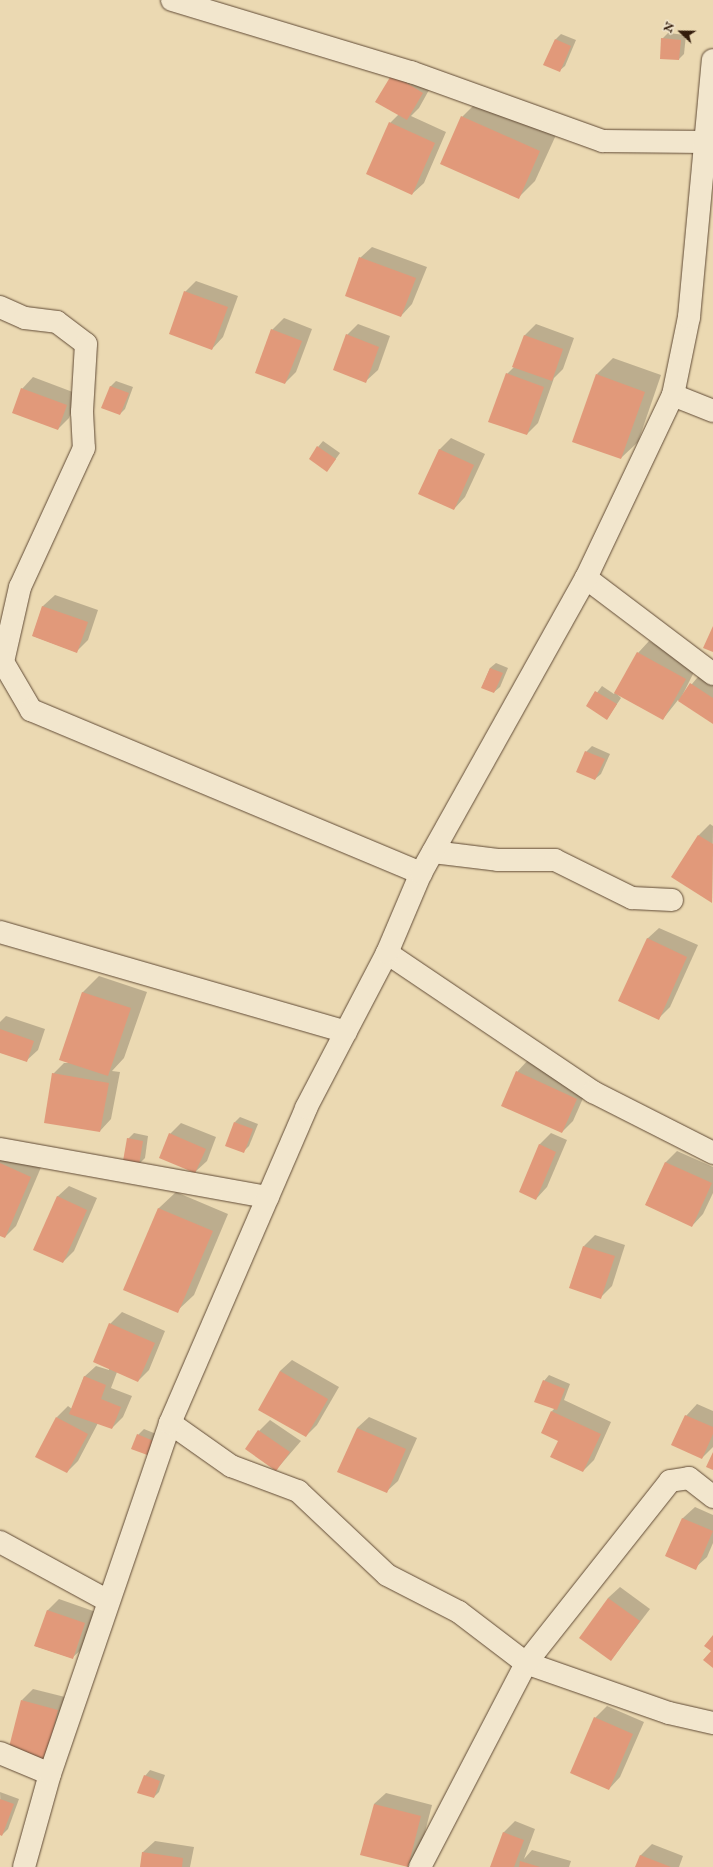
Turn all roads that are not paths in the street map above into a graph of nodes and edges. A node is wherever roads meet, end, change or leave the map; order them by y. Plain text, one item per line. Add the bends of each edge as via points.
1 (172, 0) edge
2 (713, 60) edge
3 (705, 142) junction
4 (0, 307) edge
5 (673, 395) junction
6 (713, 410) edge
7 (586, 578) junction
8 (713, 674) edge
9 (433, 852) junction
10 (422, 873) junction
11 (672, 900) dead end
12 (0, 932) edge
13 (388, 953) junction
14 (346, 1032) junction
15 (0, 1149) edge
16 (713, 1153) edge
17 (268, 1197) junction
18 (170, 1423) junction
19 (713, 1497) edge
20 (0, 1542) edge
21 (108, 1601) junction
22 (526, 1663) junction
23 (713, 1723) edge
24 (0, 1753) edge
25 (50, 1774) junction
26 (24, 1867) edge
27 (420, 1867) edge

1 - 3 street via 411,72 603,141
2 - 3 street
3 - 5 street via 689,317
4 - 10 street via 25,318 57,322 86,344 82,412 84,448 20,587 3,662 31,710
5 - 6 street
5 - 7 street
7 - 8 street
7 - 9 street
9 - 10 street
9 - 11 street via 498,860 555,860 632,898
10 - 13 street
12 - 14 street
13 - 14 street
13 - 16 street via 592,1092
14 - 17 street via 306,1108
15 - 17 street
17 - 18 street
18 - 21 street
18 - 22 street via 231,1466 298,1491 387,1575 459,1612
19 - 22 street via 690,1478 670,1481
20 - 21 street
21 - 25 street
22 - 23 street via 669,1713
22 - 27 street
24 - 25 street
25 - 26 street

